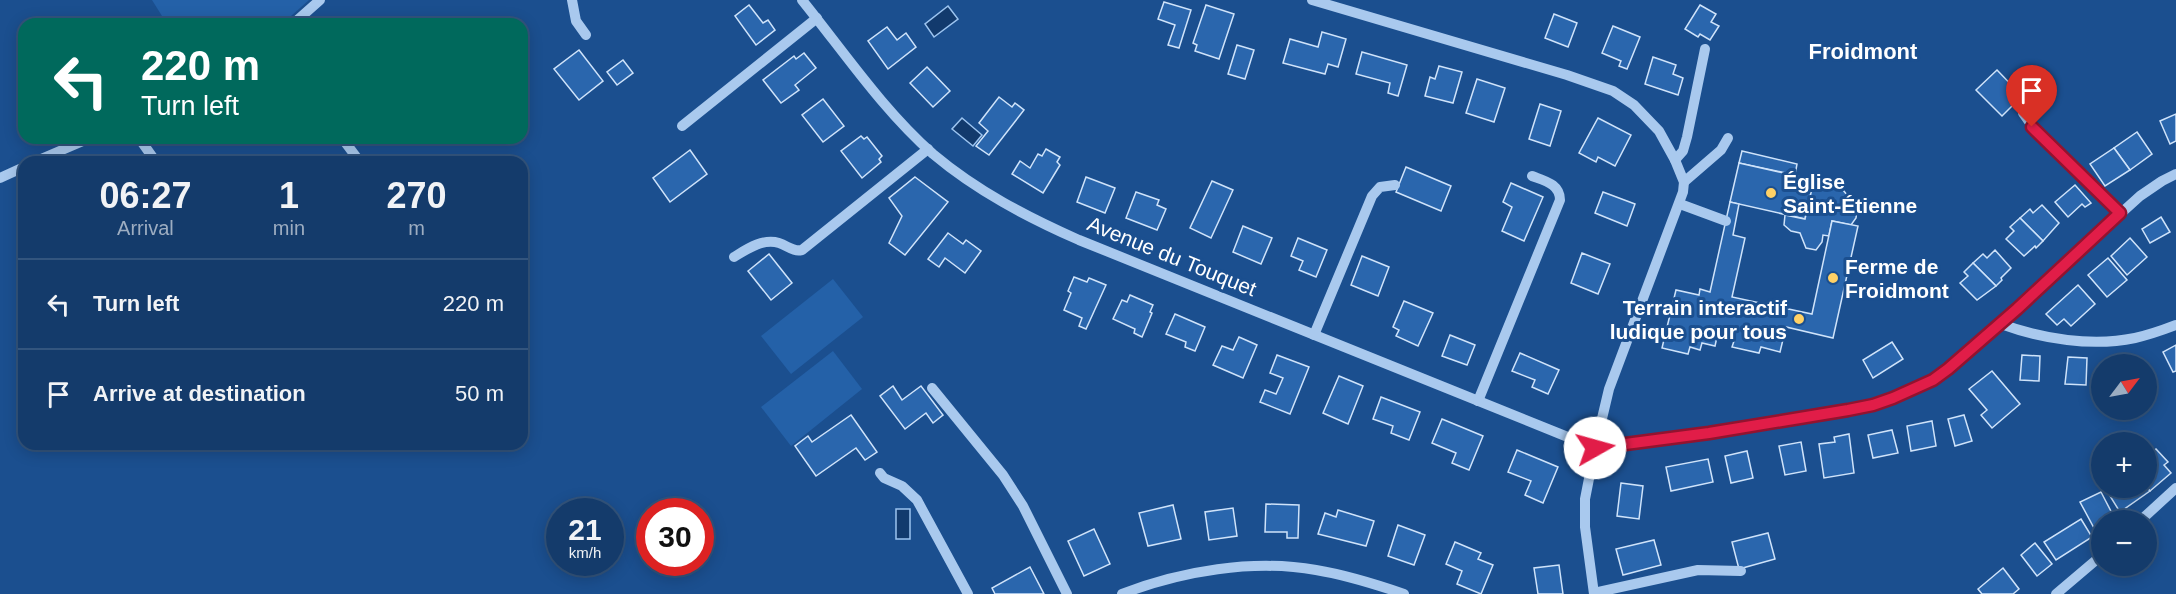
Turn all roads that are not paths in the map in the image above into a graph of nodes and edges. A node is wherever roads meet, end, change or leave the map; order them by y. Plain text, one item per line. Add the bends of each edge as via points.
1 (320, 0) edge
2 (572, 0) edge
3 (802, 0) edge
4 (1312, 0) edge
5 (300, 18) edge
6 (817, 18) junction
7 (586, 35) dead end
8 (1705, 49) dead end
9 (2023, 113) dead end
10 (681, 126) dead end
11 (1728, 138) dead end
12 (76, 144) edge
13 (928, 149) junction
14 (48, 156) edge
15 (1677, 164) junction
16 (18, 170) edge
17 (2176, 174) edge
18 (1532, 176) dead end
19 (0, 178) edge
20 (1684, 182) junction
21 (1395, 185) dead end
22 (1680, 204) junction
23 (2120, 213) junction
24 (1726, 221) dead end
25 (734, 257) dead end
26 (2001, 324) junction
27 (2176, 325) edge
28 (1314, 335) junction
29 (932, 388) dead end
30 (1478, 401) junction
31 (1595, 448) junction
32 (880, 472) dead end
33 (2176, 488) edge
34 (2152, 510) edge
35 (2091, 564) edge
36 (1741, 571) dead end
37 (1365, 580) junction
38 (1594, 593) edge
39 (968, 594) edge
40 (1067, 594) edge
41 (1122, 594) edge
42 (1365, 594) edge
43 (1404, 594) edge
44 (2056, 594) edge

1 - 5 street
2 - 7 street via 576,21
3 - 6 street, Avenue du Touquet
4 - 15 street via 1612,91 1650,121
6 - 10 street
6 - 13 street, Avenue du Touquet via 878,95
8 - 15 street via 1688,137
9 - 23 street via 2032,127
11 - 20 street via 1721,150
12 - 14 street
13 - 25 street via 802,250 772,242 759,243
13 - 28 street, Avenue du Touquet via 990,196 1030,218
15 - 20 street
16 - 19 street
17 - 23 street
18 - 30 street via 1554,185 1560,200
20 - 22 street
21 - 28 street via 1380,188 1372,196
22 - 24 street
22 - 31 street via 1609,389
23 - 26 street
26 - 27 street via 2051,337 2109,342
26 - 31 street via 1933,380 1873,405
28 - 30 street, Avenue du Touquet
29 - 40 street via 1003,475
30 - 31 street, Avenue du Touquet
31 - 38 street via 1585,499
32 - 39 street via 917,500
33 - 34 street
35 - 44 street
36 - 38 street via 1698,570
37 - 41 street via 1313,569 1259,566 1200,572
37 - 42 street
37 - 43 street

